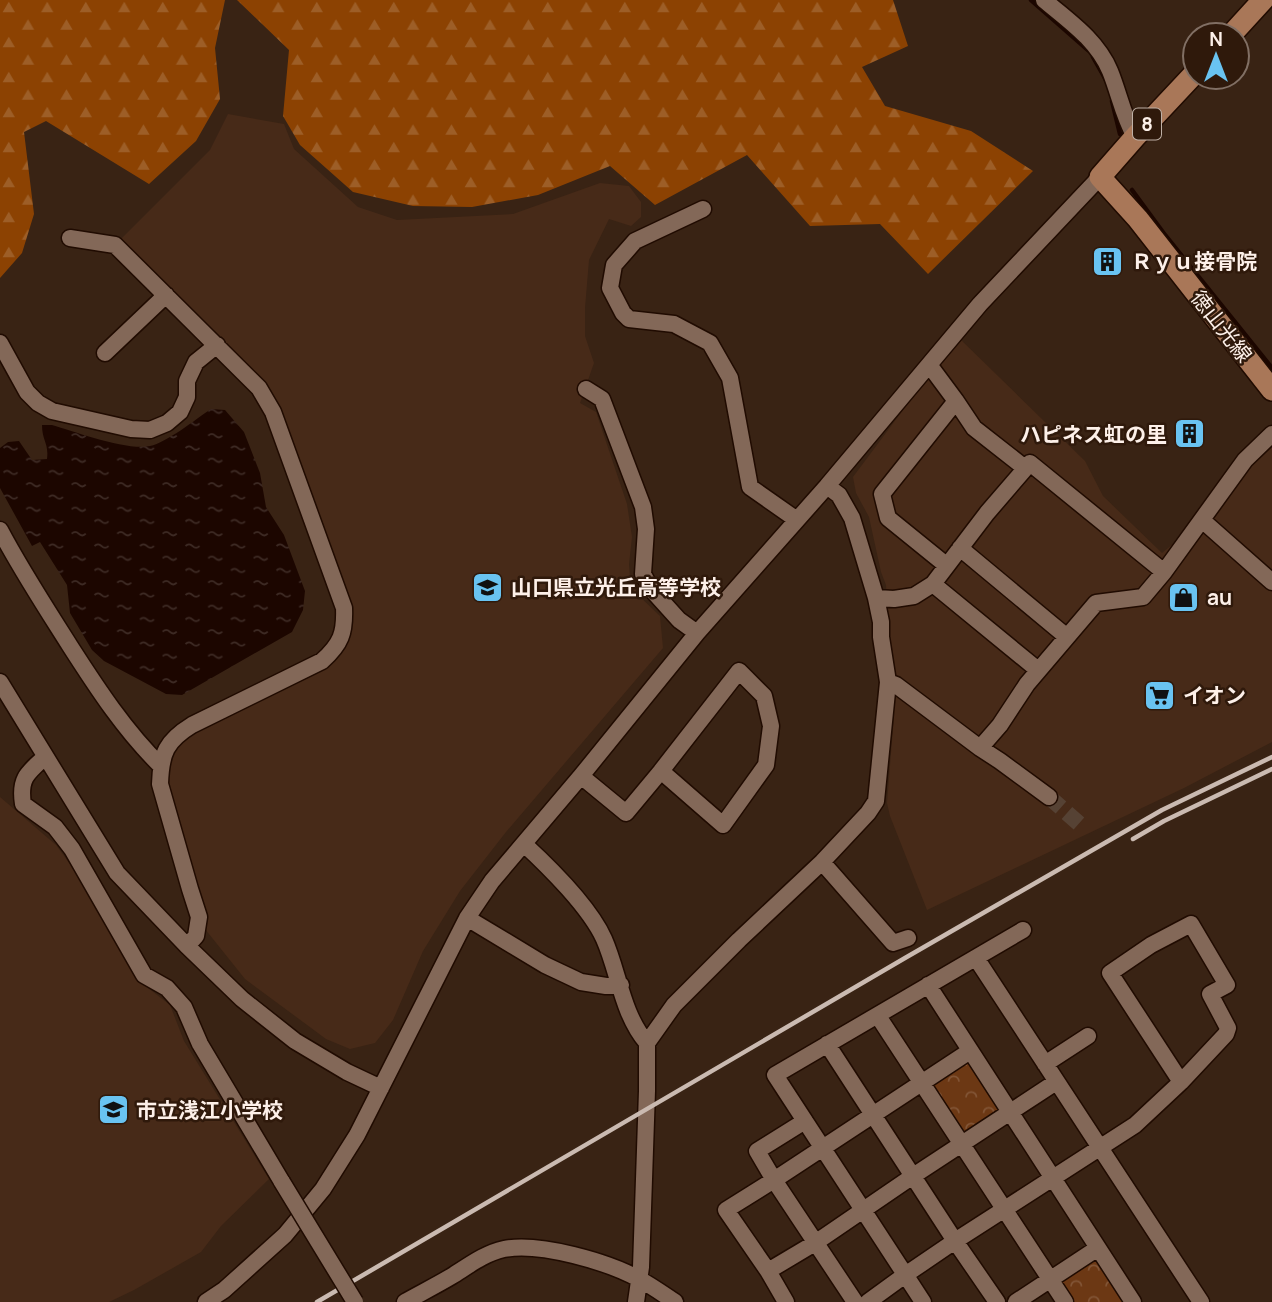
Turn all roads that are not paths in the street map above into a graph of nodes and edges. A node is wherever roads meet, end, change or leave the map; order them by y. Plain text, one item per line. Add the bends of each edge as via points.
1 (1044, 0) edge
2 (1263, 0) edge
3 (1244, 21) edge
4 (1181, 88) edge
5 (1135, 137) junction
6 (1100, 177) junction
7 (703, 209) dead end
8 (70, 238) dead end
9 (166, 295) junction
10 (0, 343) edge
11 (217, 345) junction
12 (105, 353) dead end
13 (933, 370) dead end
14 (586, 389) dead end
15 (1272, 390) edge
16 (956, 401) junction
17 (1269, 445) edge
18 (1025, 468) junction
19 (827, 486) junction
20 (797, 520) junction
21 (1202, 520) junction
22 (0, 530) edge
23 (960, 548) junction
24 (946, 565) junction
25 (1164, 572) junction
26 (1272, 582) edge
27 (933, 584) junction
28 (876, 598) junction
29 (697, 634) junction
30 (1067, 637) junction
31 (1038, 670) junction
32 (0, 682) edge
33 (888, 682) junction
34 (980, 748) junction
35 (46, 757) junction
36 (161, 766) junction
37 (661, 771) junction
38 (581, 776) junction
39 (1049, 797) tunnel mouth
40 (524, 844) junction
41 (822, 862) junction
42 (467, 918) junction
43 (1023, 930) dead end
44 (908, 938) dead end
45 (187, 946) junction
46 (976, 958) junction
47 (621, 985) junction
48 (928, 985) junction
49 (878, 1016) junction
50 (1088, 1036) dead end
51 (647, 1043) junction
52 (827, 1044) junction
53 (970, 1051) junction
54 (1045, 1064) junction
55 (921, 1082) junction
56 (1056, 1082) junction
57 (1181, 1082) junction
58 (381, 1087) junction
59 (1010, 1113) junction
60 (874, 1114) junction
61 (805, 1121) junction
62 (961, 1144) junction
63 (1099, 1147) junction
64 (823, 1148) junction
65 (913, 1176) junction
66 (1053, 1177) junction
67 (774, 1180) junction
68 (1005, 1209) junction
69 (864, 1210) junction
70 (955, 1241) junction
71 (815, 1242) junction
72 (1098, 1248) junction
73 (768, 1271) junction
74 (905, 1275) junction
75 (639, 1279) junction
76 (1050, 1279) junction
77 (206, 1302) edge
78 (355, 1302) edge
79 (405, 1302) edge
80 (636, 1302) edge
81 (676, 1302) edge
82 (786, 1302) edge
83 (855, 1302) edge
84 (868, 1302) edge
85 (923, 1302) edge
86 (997, 1302) edge
87 (1016, 1302) edge
88 (1065, 1302) edge
89 (1133, 1302) edge
90 (1201, 1302) edge

1 - 5 street via 1098,49
2 - 3 main road
4 - 5 main road, 8
5 - 6 main road, 8
6 - 15 main road, 徳山光線
6 - 19 street via 980,304
7 - 20 street via 635,242 614,265 610,288 629,319 674,324 710,343 730,378 750,487
8 - 9 street via 115,245
9 - 11 street
9 - 12 street
10 - 11 street via 38,403 52,411 150,430 180,412 197,362
11 - 36 street via 259,388 273,412 344,608 345,625 341,639 322,661 176,735
13 - 16 street
14 - 29 street via 603,399 643,506 643,574 651,589
16 - 18 street via 974,428
16 - 24 street via 881,494 888,517
17 - 21 street via 1245,460
18 - 23 street
18 - 25 street via 1030,463
19 - 20 street
19 - 28 street via 839,495 852,518
20 - 29 street
21 - 25 street
21 - 26 street
22 - 36 street via 107,702
23 - 24 street
23 - 30 street
24 - 27 street
25 - 30 street via 1143,597 1096,603
27 - 28 street via 914,596
27 - 31 street
28 - 33 street
29 - 38 street
30 - 31 street
31 - 34 street
32 - 35 street
33 - 34 street
33 - 41 street via 876,802
34 - 39 street
35 - 45 street via 117,873
35 - 78 street, bridge via 28,772 20,788 23,804 55,827 145,975 167,988 184,1007 200,1044
36 - 45 street via 160,784 199,917 196,936
37 - 37 street via 739,671 764,696 771,726 766,765 723,825
37 - 38 street via 626,813
38 - 40 street
40 - 42 street
40 - 47 street via 603,935
41 - 44 street via 892,943
41 - 51 street via 674,1005
42 - 47 street via 581,982
42 - 58 street
43 - 46 street
45 - 58 street via 295,1041
46 - 48 street
46 - 54 street
47 - 51 street via 633,1021
48 - 49 street
48 - 53 street
49 - 52 street
49 - 55 street
50 - 54 street
51 - 75 street
52 - 60 street
52 - 61 street via 775,1074
53 - 55 street
53 - 59 street
54 - 56 street
55 - 60 street
55 - 62 street
56 - 59 street
56 - 63 street
57 - 57 street via 1110,973 1191,924 1227,985 1210,994 1228,1028
57 - 63 street via 1135,1125
58 - 77 street via 323,1189 285,1235
59 - 62 street
59 - 66 street
60 - 64 street
60 - 65 street
61 - 64 street
61 - 67 street via 757,1151
62 - 65 street
62 - 68 street
63 - 66 street
63 - 90 street
64 - 67 street
64 - 69 street
65 - 69 street
65 - 70 street
66 - 68 street
66 - 72 street
67 - 71 street
67 - 73 street via 726,1210
68 - 70 street
68 - 76 street
69 - 71 street
69 - 74 street
70 - 74 street
70 - 86 street
71 - 73 street
71 - 83 street
72 - 76 street
72 - 89 street
73 - 82 street
74 - 84 street
74 - 85 street
75 - 79 street via 566,1254 505,1249
75 - 80 street
75 - 81 street
76 - 87 street
76 - 88 street

